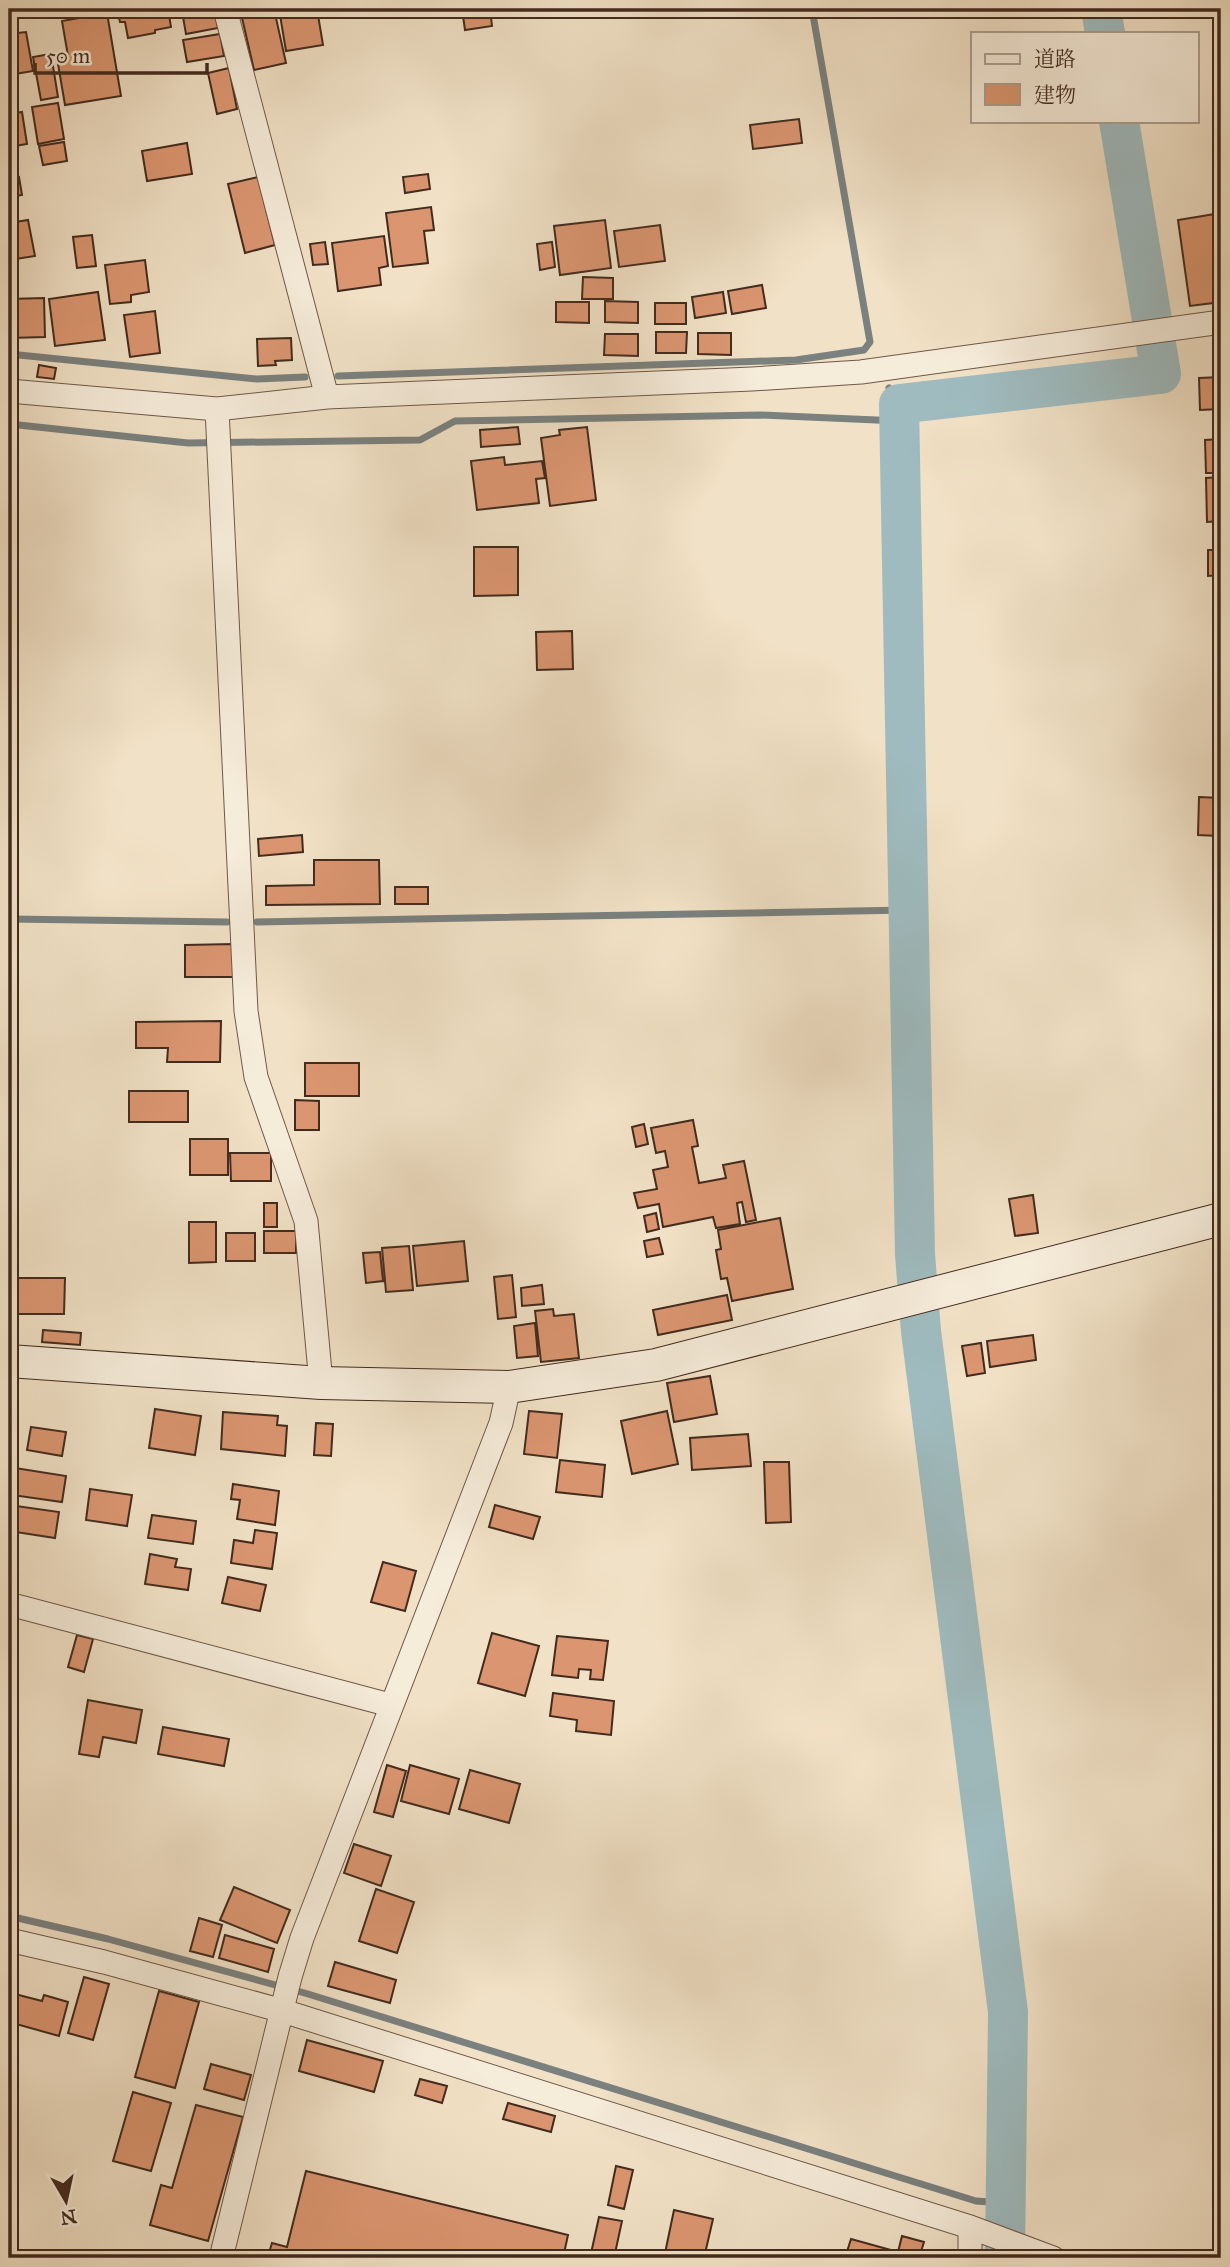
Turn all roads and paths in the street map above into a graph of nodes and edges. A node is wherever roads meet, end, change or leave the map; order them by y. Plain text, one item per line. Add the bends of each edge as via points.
1 (225, 9) edge
2 (1221, 322) edge
3 (9, 391) edge
4 (327, 397) junction
5 (218, 420) junction
6 (1221, 1219) edge
7 (9, 1361) edge
8 (321, 1383) junction
9 (509, 1387) junction
10 (9, 1604) edge
11 (390, 1705) junction
12 (9, 1940) edge
13 (283, 2011) junction
14 (970, 2227) junction
15 (1046, 2257) edge
16 (221, 2258) edge
17 (970, 2258) edge

1 - 4 street
2 - 4 street via 861,372
3 - 5 street
4 - 5 street
5 - 8 street via 246,1011 256,1077 306,1221
6 - 9 street via 656,1365
7 - 8 street
8 - 9 street
9 - 11 street via 501,1423
10 - 11 street
11 - 13 street via 302,1938
12 - 13 street
13 - 14 street
13 - 16 street
14 - 15 street
14 - 17 street

